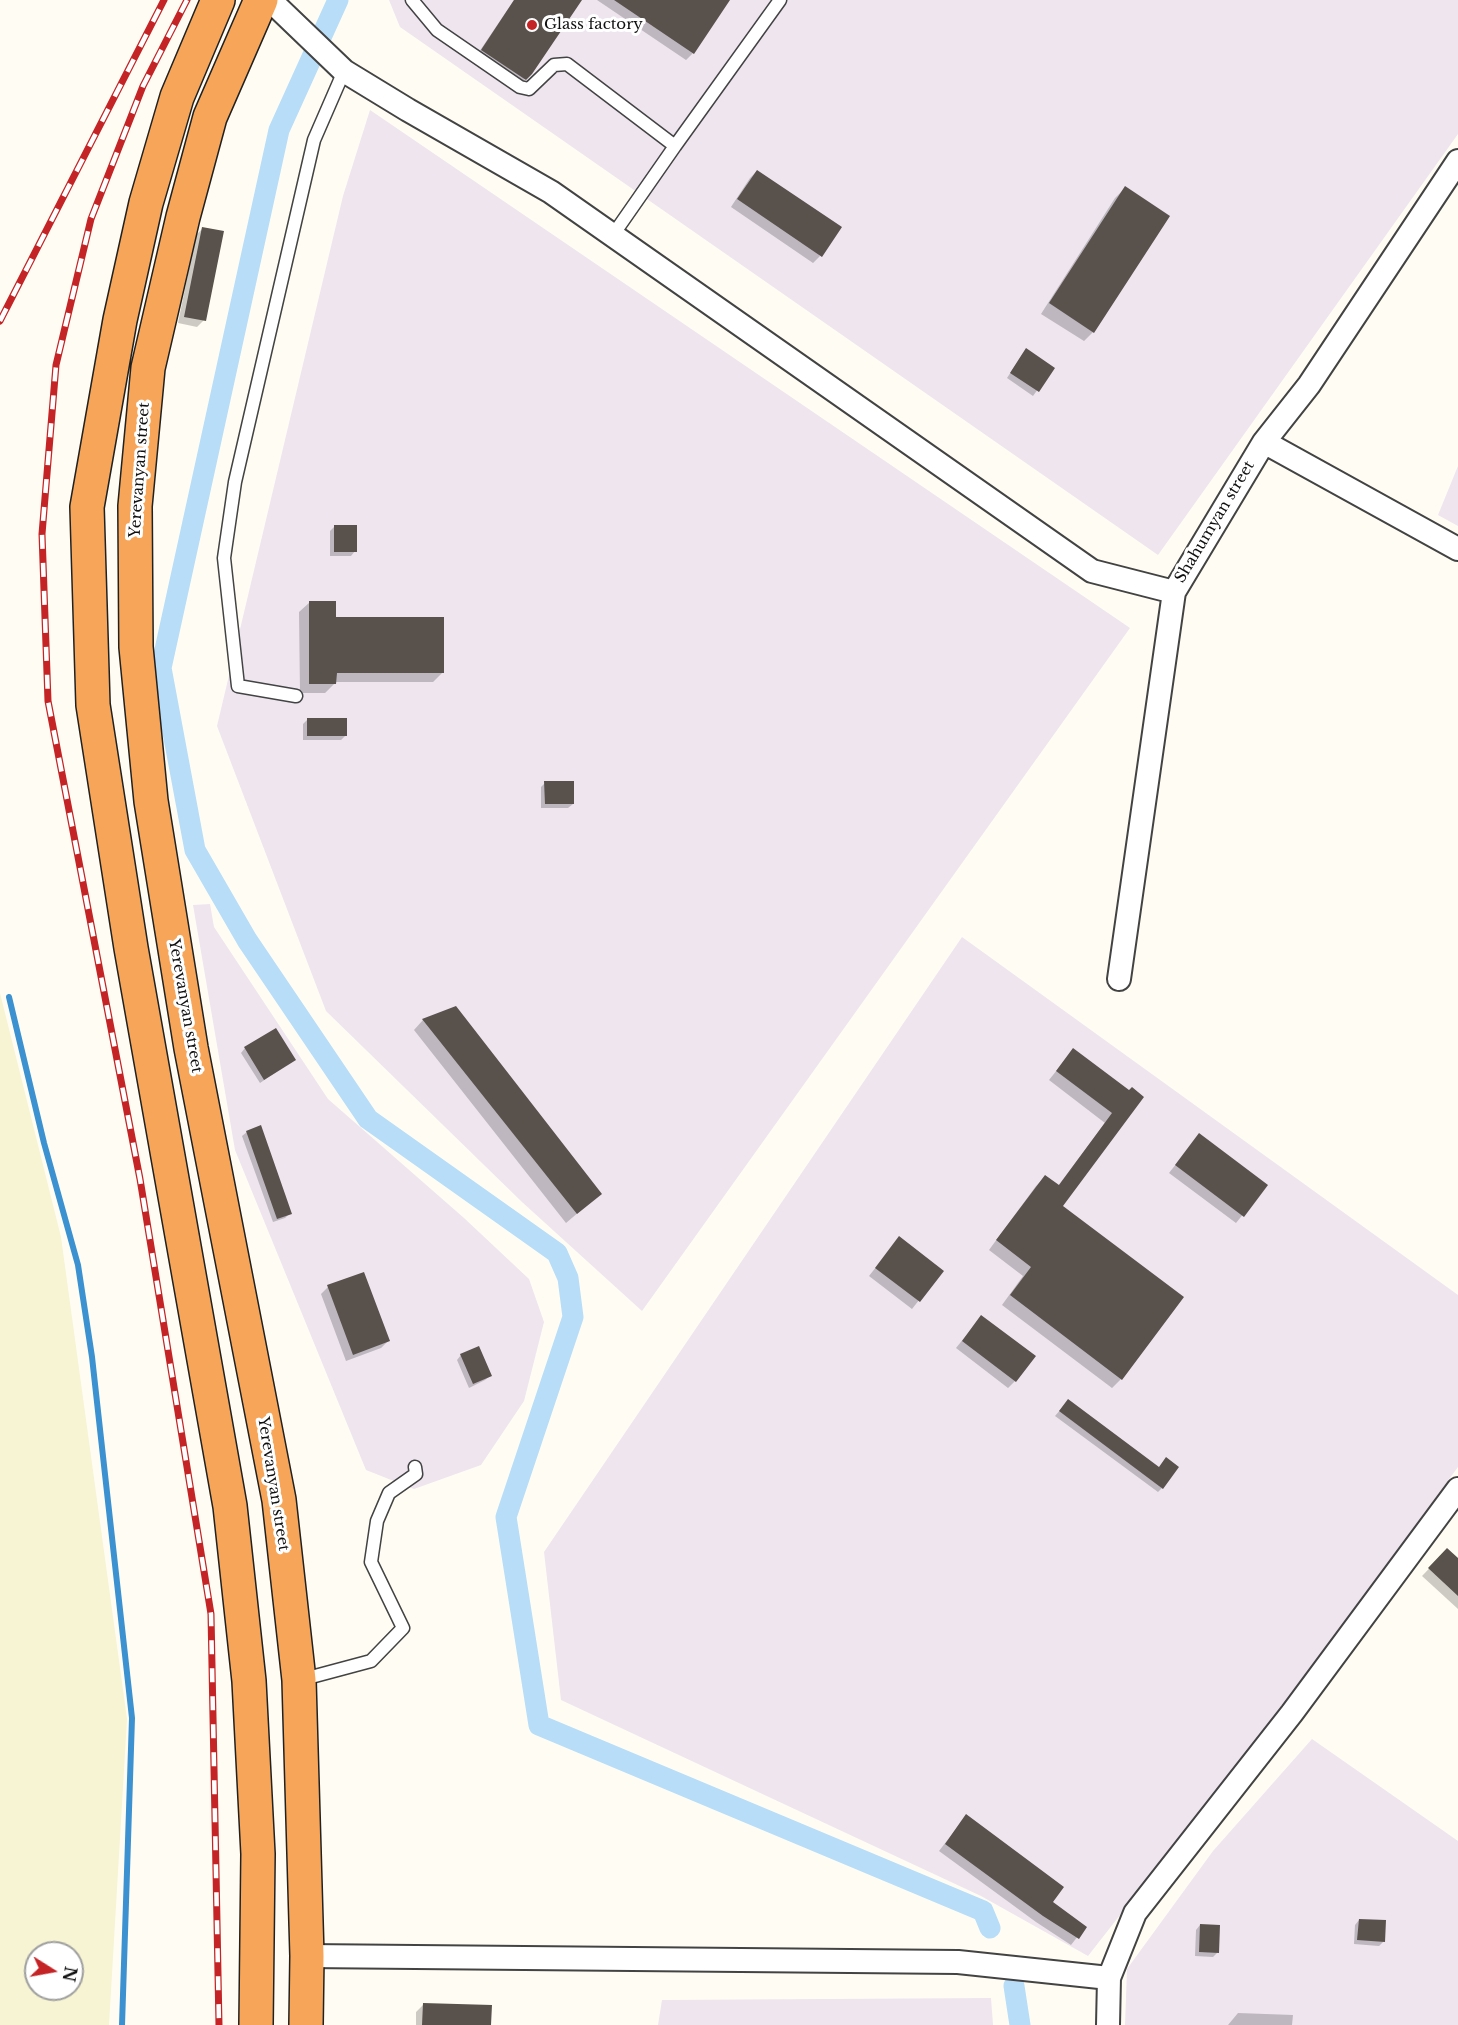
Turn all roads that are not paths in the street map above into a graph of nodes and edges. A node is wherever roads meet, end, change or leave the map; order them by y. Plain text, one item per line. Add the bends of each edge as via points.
1 (218, 0) edge
2 (261, 0) edge
3 (270, 0) edge
4 (412, 0) edge
5 (780, 0) edge
6 (339, 65) junction
7 (675, 146) junction
8 (1458, 161) edge
9 (613, 235) junction
10 (1264, 442) junction
11 (1458, 549) edge
12 (1174, 592) junction
13 (296, 696) dead end
14 (1119, 979) dead end
15 (415, 1467) dead end
16 (1458, 1489) edge
17 (299, 1680) junction
18 (307, 1956) junction
19 (1109, 1978) junction
20 (256, 2025) edge
21 (306, 2025) edge
22 (1108, 2025) edge

1 - 20 highway via 177,97 146,203 120,321 87,507 93,705 131,948 230,1506 250,1692 258,1854
2 - 17 highway, Yerevanyan street via 210,117 148,368 135,506 136,647 151,801 191,1048 279,1500
3 - 6 street
4 - 7 lane via 436,30 520,87 529,89 554,65 567,64
5 - 7 lane
6 - 9 street via 408,110 551,192
6 - 13 lane via 314,140 235,482 224,558 238,686
7 - 9 lane
8 - 10 street, Shahumyan street via 1309,385
9 - 12 street via 1092,571
10 - 11 street
10 - 12 street, Shahumyan street
12 - 14 street, Shahumyan street
15 - 17 lane via 416,1474 389,1493 377,1521 371,1562 403,1628 371,1661
16 - 19 street via 1292,1713 1135,1913
17 - 18 highway, Yerevanyan street
18 - 19 street via 958,1962
18 - 21 highway, Yerevanyan street
19 - 22 street

